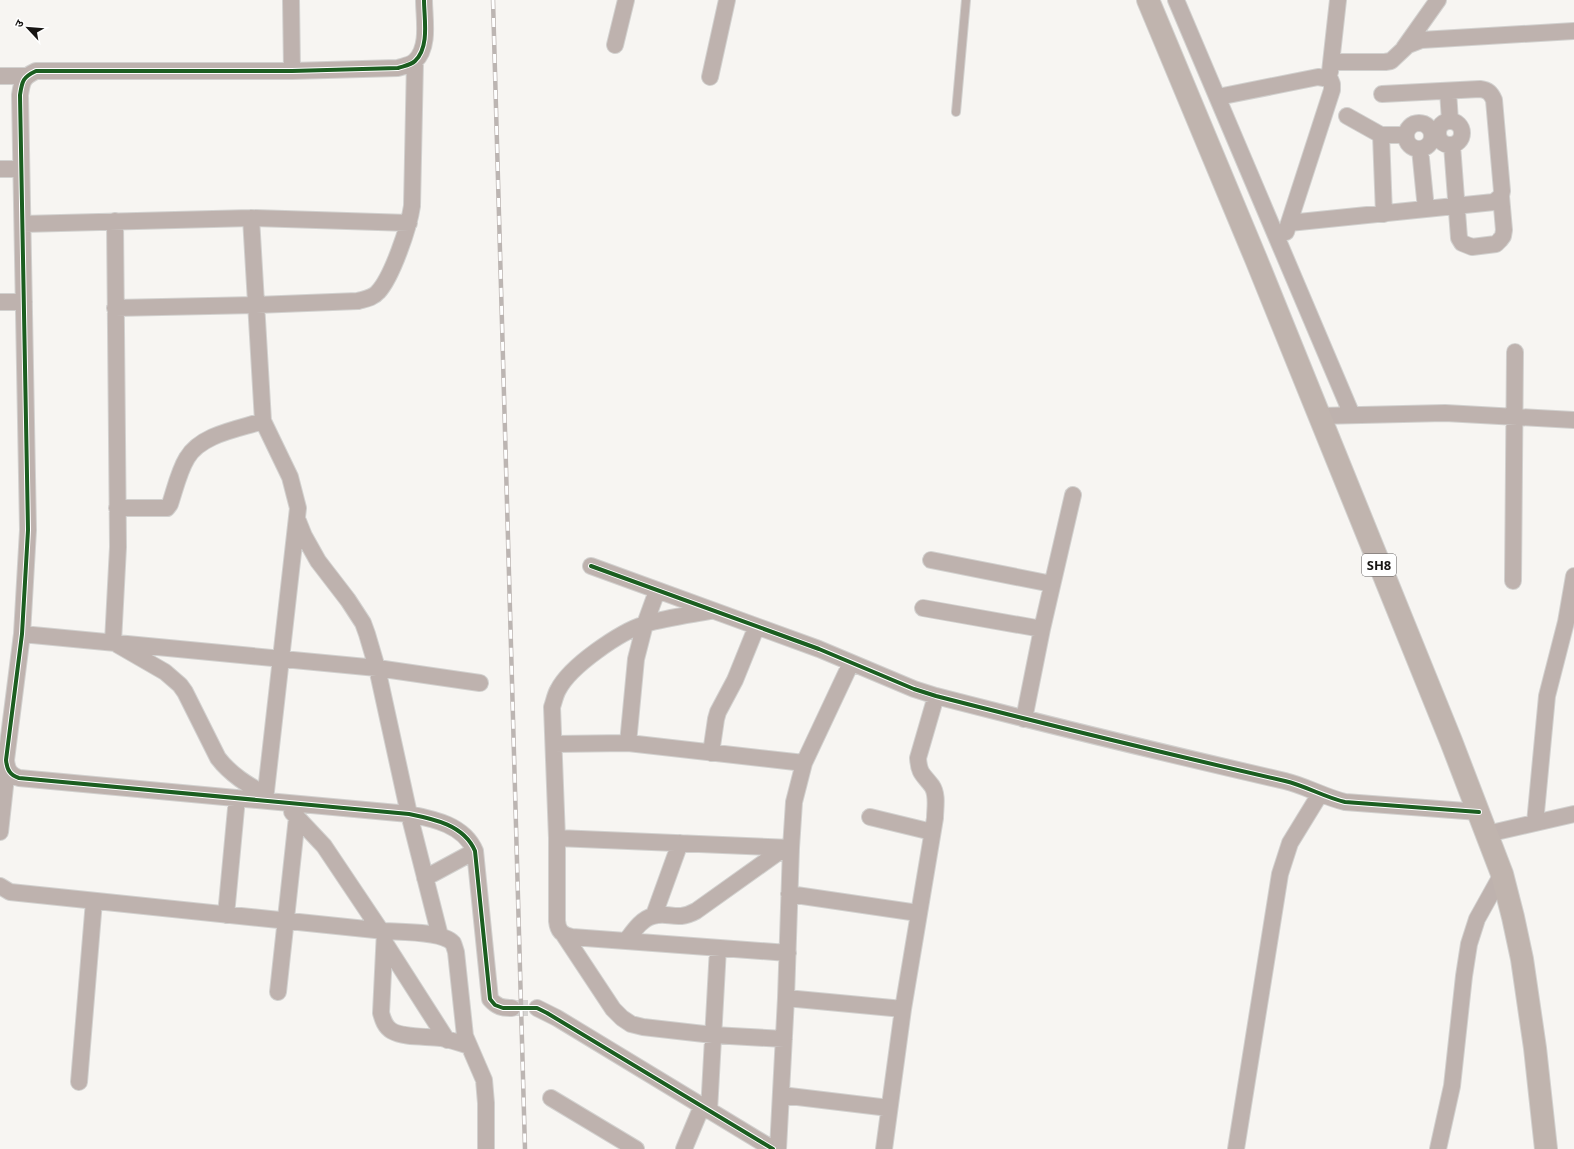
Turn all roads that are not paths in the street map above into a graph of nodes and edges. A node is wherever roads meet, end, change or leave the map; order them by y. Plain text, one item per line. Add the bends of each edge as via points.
1 (290, 0) edge
2 (424, 0) edge
3 (626, 0) edge
4 (727, 0) edge
5 (966, 0) edge
6 (1148, 0) edge
7 (1176, 0) edge
8 (1338, 0) edge
9 (1438, 0) edge
10 (1574, 31) edge
11 (616, 45) dead end
12 (1403, 49) junction
13 (415, 61) junction
14 (1332, 62) junction
15 (292, 71) junction
16 (0, 76) edge
17 (26, 76) junction
18 (710, 77) dead end
19 (1330, 79) junction
20 (1448, 91) junction
21 (1382, 94) dead end
22 (1218, 97) junction
23 (956, 112) dead end
24 (1347, 116) dead end
25 (1381, 135) junction
26 (1406, 136) junction
27 (1420, 149) junction
28 (0, 169) edge
29 (21, 169) junction
30 (1501, 196) junction
31 (1456, 206) junction
32 (1426, 209) junction
33 (1384, 214) junction
34 (252, 218) junction
35 (115, 221) junction
36 (409, 222) junction
37 (1289, 223) junction
38 (23, 224) junction
39 (1281, 247) junction
40 (0, 302) edge
41 (24, 302) junction
42 (256, 305) junction
43 (115, 308) junction
44 (1515, 352) dead end
45 (1352, 415) junction
46 (1318, 416) junction
47 (1514, 416) junction
48 (1574, 420) edge
49 (263, 422) junction
50 (1073, 495) dead end
51 (117, 508) junction
52 (298, 521) junction
53 (931, 560) dead end
54 (591, 566) dead end
55 (1574, 576) edge
56 (1513, 581) dead end
57 (1052, 584) junction
58 (657, 591) junction
59 (923, 608) dead end
60 (711, 611) junction
61 (1570, 622) edge
62 (645, 624) junction
63 (756, 628) junction
64 (1042, 629) junction
65 (22, 634) junction
66 (113, 642) junction
67 (281, 659) junction
68 (851, 663) junction
69 (377, 668) junction
70 (480, 683) dead end
71 (936, 696) junction
72 (1024, 719) junction
73 (628, 743) junction
74 (554, 744) junction
75 (711, 753) junction
76 (804, 763) junction
77 (7, 768) junction
78 (1320, 794) junction
79 (237, 798) junction
80 (266, 798) junction
81 (282, 802) junction
82 (1479, 812) junction
83 (409, 814) junction
84 (1574, 814) edge
85 (297, 817) junction
86 (870, 817) dead end
87 (1535, 823) junction
88 (0, 832) edge
89 (932, 832) junction
90 (1487, 834) junction
91 (557, 838) junction
92 (680, 843) junction
93 (787, 848) junction
94 (475, 851) junction
95 (1502, 874) junction
96 (425, 878) junction
97 (0, 886) edge
98 (789, 894) junction
99 (94, 901) junction
100 (918, 913) junction
101 (226, 915) junction
102 (654, 915) junction
103 (287, 921) junction
104 (384, 935) junction
105 (564, 935) junction
106 (440, 936) junction
107 (626, 941) junction
108 (718, 948) junction
109 (788, 953) junction
110 (278, 992) dead end
111 (786, 998) junction
112 (512, 1008) tunnel mouth
113 (537, 1008) tunnel mouth
114 (903, 1009) junction
115 (713, 1035) junction
116 (447, 1040) junction
117 (784, 1040) junction
118 (468, 1046) junction
119 (79, 1082) dead end
120 (781, 1094) junction
121 (551, 1098) dead end
122 (705, 1108) junction
123 (889, 1108) junction
124 (486, 1149) edge
125 (636, 1149) edge
126 (684, 1149) edge
127 (773, 1149) edge
128 (778, 1149) edge
129 (884, 1149) edge
130 (1236, 1149) edge
131 (1438, 1149) edge
132 (1546, 1149) edge

1 - 15 street
2 - 13 street via 424,40 422,52
3 - 11 street
4 - 18 street
5 - 23 lane
6 - 46 main road, SH8
7 - 22 street
8 - 14 street
9 - 12 street
10 - 12 street via 1421,40
12 - 14 street via 1391,61
13 - 15 street via 398,68
13 - 36 street via 412,206
14 - 19 street
15 - 17 street via 36,71
16 - 17 street
17 - 29 street via 20,95
19 - 22 street via 1318,77
19 - 37 street via 1332,90
20 - 21 street
20 - 30 street via 1480,89 1491,94 1494,100
20 - 31 street via 1450,120 1443,123 1438,133 1441,141 1452,145
22 - 39 street
24 - 25 street
25 - 26 street
25 - 33 street
26 - 27 street via 1412,147
26 - 27 street via 1406,131 1412,125 1420,123 1427,126 1432,133 1431,141 1425,148
27 - 32 street
28 - 29 street
29 - 38 street
30 - 31 street via 1494,202
30 - 31 street via 1504,230 1503,236 1496,244 1472,247 1462,243 1459,238
31 - 32 street
32 - 33 street
33 - 37 street
34 - 35 street
34 - 36 street
34 - 42 street
35 - 38 street
35 - 43 street
36 - 42 street via 385,282 377,293 369,298 358,301
37 - 39 street
38 - 41 street
39 - 45 street
40 - 41 street
41 - 65 street via 28,530
42 - 43 street
42 - 49 street
43 - 51 street
44 - 47 street
45 - 46 street
45 - 47 street via 1446,413
46 - 82 main road, SH8
47 - 48 street
47 - 56 street
49 - 51 street via 209,438 192,450 182,467 170,504 166,508
49 - 52 street via 290,477 298,508
50 - 57 street
51 - 66 street via 118,547
52 - 67 street
52 - 69 street via 318,561 363,623
53 - 57 street
54 - 58 street
55 - 61 street
57 - 64 street
58 - 60 street
58 - 62 street
59 - 64 street
60 - 62 street
60 - 63 street
61 - 87 street via 1547,696
62 - 73 street via 636,659
62 - 74 street via 613,639 565,679 552,707
63 - 68 street via 819,649
63 - 75 street via 735,680 718,712
64 - 72 street
65 - 66 street
65 - 77 street
66 - 67 street
66 - 80 street via 175,680 185,692 218,758 225,767
67 - 69 street
67 - 80 street
68 - 71 street
68 - 76 street
69 - 70 street
69 - 83 street
71 - 72 street
71 - 89 street via 918,758 922,775 932,786 935,795
72 - 78 street via 1295,784
73 - 74 street
73 - 75 street
74 - 91 street
75 - 76 street
76 - 93 street via 794,802
77 - 79 street via 11,775 19,778
77 - 88 street
78 - 82 street via 1345,802
78 - 130 street via 1290,843 1280,874
79 - 80 street
79 - 101 street
80 - 81 street
81 - 83 street
81 - 85 street
82 - 90 main road, SH8
83 - 94 street via 448,824 471,841
83 - 96 street
84 - 87 street
85 - 103 street
85 - 104 street via 328,850
86 - 89 street
87 - 90 street
89 - 100 street
90 - 95 main road, SH8
91 - 92 street
91 - 105 street via 557,921 558,930
92 - 93 street
92 - 102 street
93 - 98 street
93 - 102 street via 690,914 680,917
94 - 96 street
94 - 112 street via 490,999 495,1005
95 - 131 street via 1477,919 1469,944 1450,1094
95 - 132 main road, SH8 via 1522,960
96 - 106 street
97 - 99 street via 10,892
98 - 100 street
98 - 109 street
99 - 101 street
99 - 119 street
100 - 114 street
101 - 103 street
102 - 107 street via 639,925
103 - 104 street
103 - 110 street
104 - 106 street
104 - 116 street
104 - 116 street via 381,1012 387,1028 400,1034
105 - 107 street via 572,938
105 - 115 street via 613,1009 622,1018 643,1027
106 - 118 street via 453,943 456,952
107 - 108 street
108 - 109 street
108 - 115 street
109 - 111 street
111 - 114 street
111 - 117 street
113 - 122 street
114 - 123 street
115 - 117 street
115 - 122 street
116 - 118 street
117 - 120 street
118 - 124 street via 484,1080
120 - 123 street
120 - 128 street
121 - 125 street
122 - 126 street
122 - 127 street
123 - 129 street

